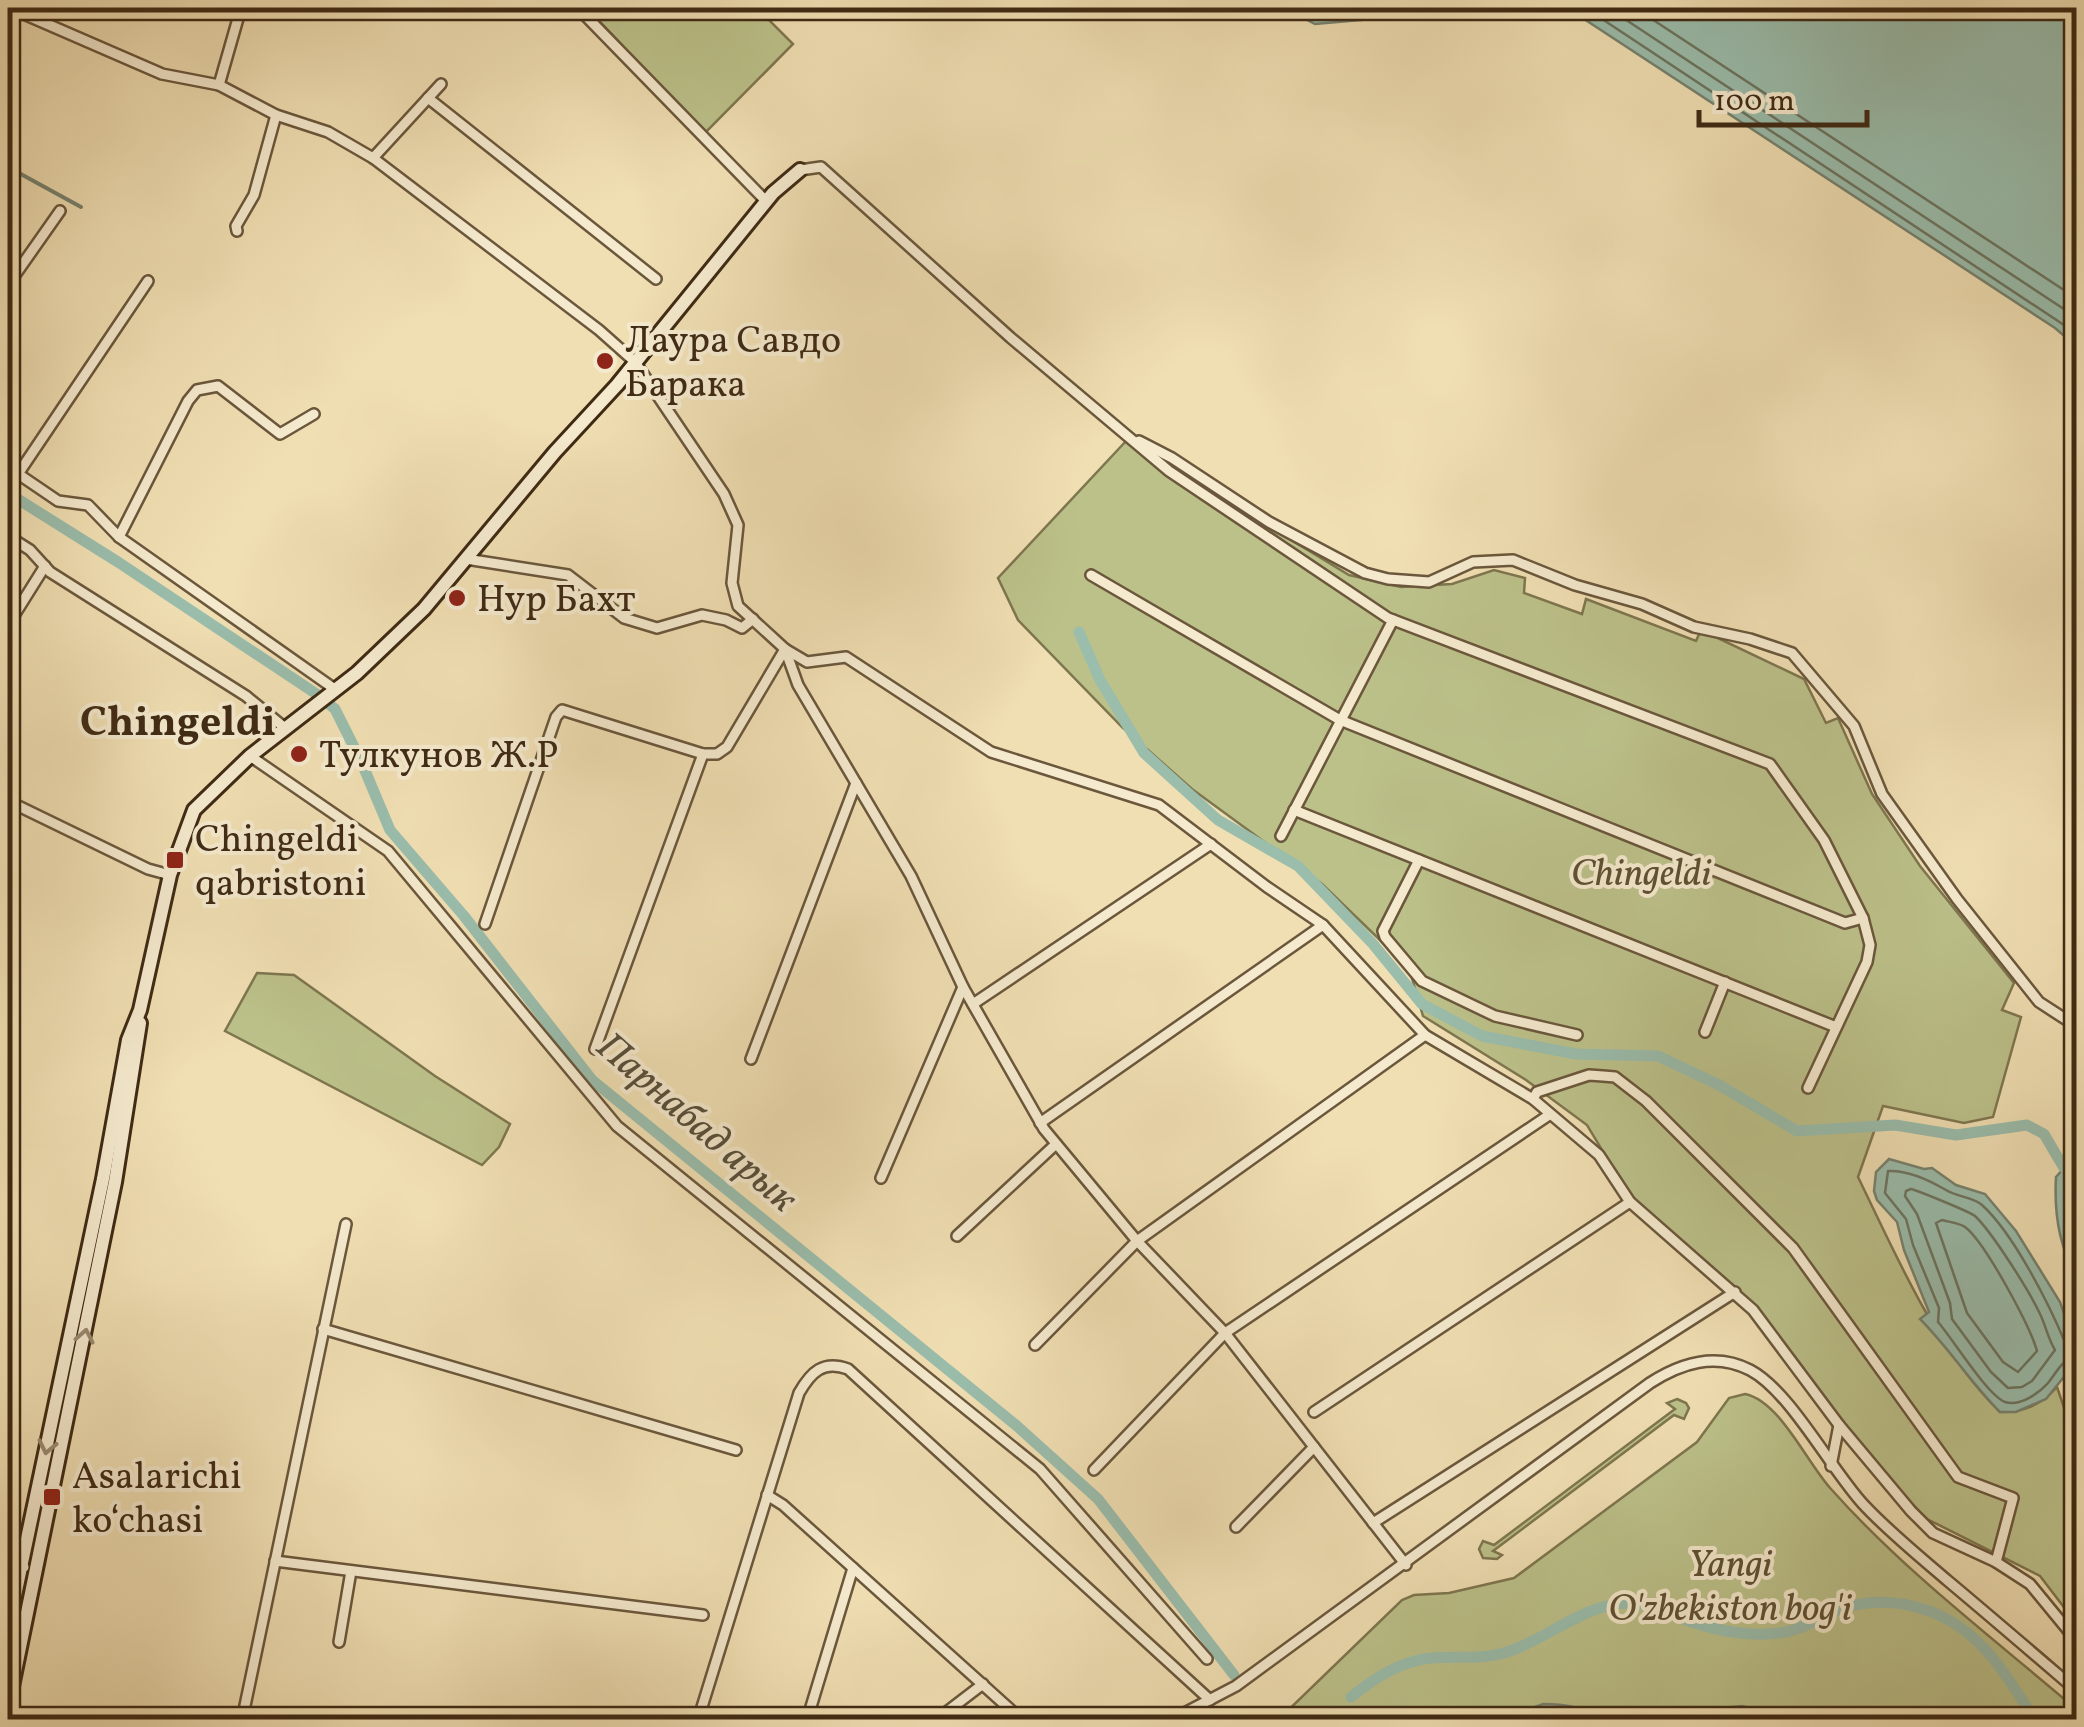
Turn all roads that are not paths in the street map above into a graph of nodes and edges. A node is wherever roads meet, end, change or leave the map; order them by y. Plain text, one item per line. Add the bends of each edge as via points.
1 (10, 8) edge
2 (241, 8) edge
3 (578, 8) edge
4 (440, 84) dead end
5 (218, 85) junction
6 (428, 98) junction
7 (276, 115) junction
8 (373, 158) junction
9 (800, 170) joint
10 (767, 202) junction
11 (60, 211) dead end
12 (237, 231) dead end
13 (656, 279) dead end
14 (148, 281) dead end
15 (8, 285) edge
16 (635, 362) junction
17 (314, 414) dead end
18 (1123, 434) junction
19 (8, 467) edge
20 (18, 474) junction
21 (8, 536) edge
22 (119, 537) junction
23 (466, 559) junction
24 (45, 566) junction
25 (1091, 575) dead end
26 (753, 619) junction
27 (1393, 620) junction
28 (8, 625) edge
29 (785, 649) junction
30 (336, 690) junction
31 (1340, 720) junction
32 (285, 728) junction
33 (703, 754) junction
34 (250, 756) junction
35 (856, 783) junction
36 (8, 801) edge
37 (1294, 810) junction
38 (1281, 836) dead end
39 (1210, 844) junction
40 (1419, 860) junction
41 (170, 876) junction
42 (1863, 918) junction
43 (485, 924) dead end
44 (1324, 925) junction
45 (1725, 982) junction
46 (963, 987) junction
47 (973, 1004) junction
48 (140, 1010) junction
49 (1836, 1026) junction
50 (2076, 1026) edge
51 (1705, 1032) dead end
52 (1425, 1035) junction
53 (1577, 1035) dead end
54 (595, 1049) dead end
55 (752, 1059) dead end
56 (1808, 1088) dead end
57 (1533, 1099) junction
58 (1549, 1115) junction
59 (1040, 1123) junction
60 (1056, 1144) junction
61 (881, 1178) dead end
62 (1630, 1202) junction
63 (346, 1224) dead end
64 (957, 1236) dead end
65 (1137, 1241) junction
66 (1735, 1292) junction
67 (322, 1329) junction
68 (1224, 1333) junction
69 (1034, 1346) dead end
70 (58, 1393) junction
71 (74, 1396) junction
72 (1314, 1412) dead end
73 (1839, 1424) junction
74 (1314, 1447) junction
75 (736, 1450) dead end
76 (1831, 1466) junction
77 (1094, 1470) dead end
78 (767, 1495) junction
79 (1373, 1523) junction
80 (1236, 1527) dead end
81 (8, 1558) edge
82 (275, 1561) junction
83 (1996, 1562) junction
84 (1406, 1565) junction
85 (30, 1568) junction
86 (853, 1568) junction
87 (351, 1571) junction
88 (703, 1614) dead end
89 (8, 1629) edge
90 (2076, 1640) edge
91 (339, 1642) dead end
92 (1208, 1659) dead end
93 (983, 1684) junction
94 (2076, 1687) edge
95 (1210, 1700) junction
96 (8, 1706) edge
97 (242, 1720) edge
98 (698, 1720) edge
99 (807, 1720) edge
100 (936, 1720) edge
101 (1022, 1720) edge
102 (1172, 1720) edge

1 - 5 street via 162,74
2 - 5 street
3 - 10 street
4 - 6 street
5 - 7 street
6 - 8 street
6 - 13 street
7 - 8 street via 328,132
7 - 12 street
8 - 16 street
9 - 10 main road
9 - 18 street via 821,166
10 - 16 main road
11 - 15 street
14 - 20 street
16 - 23 main road
16 - 26 street via 724,494 738,530 733,595
17 - 22 street via 280,434 218,386 196,390
18 - 27 street
18 - 50 street via 1365,573 1429,582 1473,562 1514,560 1694,627 1792,653 1854,726 1882,794 1957,899 2039,1002
19 - 20 street
20 - 22 street via 58,501 88,505
21 - 24 street
22 - 30 street
23 - 26 street via 568,576 624,618 657,628 702,615 738,627
23 - 30 main road via 424,609
24 - 28 street
24 - 32 street
25 - 31 street
26 - 29 street
27 - 31 street
27 - 42 street via 1770,764 1824,840
29 - 33 street via 727,747
29 - 35 street via 798,685
29 - 39 street via 812,663 846,657 991,752 1159,805
30 - 32 main road
31 - 37 street
31 - 42 street via 1845,923
32 - 34 main road
33 - 43 street via 562,710
33 - 54 street
34 - 41 main road via 194,810
34 - 92 street via 388,851 617,1126 1040,1469
35 - 46 street via 911,876
35 - 55 street
36 - 41 street
37 - 38 street
37 - 40 street
39 - 44 street
39 - 47 street
40 - 45 street
40 - 53 street via 1383,931 1422,981 1495,1016
41 - 48 main road
42 - 49 street via 1867,962
44 - 52 street
44 - 59 street
45 - 49 street
45 - 51 street
46 - 47 street
46 - 61 street
47 - 59 street
48 - 70 main road via 128,1040
71 -> 48 main road via 133,1081
49 - 56 street
52 - 57 street
52 - 65 street
57 - 58 street
57 - 83 street via 1590,1075 1615,1078 1646,1101 1793,1248 1958,1477 2013,1498
58 - 62 street via 1600,1156
58 - 68 street
59 - 60 street
60 - 64 street
60 - 65 street
62 - 66 street
62 - 72 street
63 - 67 street
65 - 68 street
65 - 69 street
66 - 73 street
66 - 79 street
67 - 75 street
67 - 82 street
68 - 74 street
68 - 77 street
70 - 71 main road
70 -> 85 main road
71 - 85 main road
73 - 76 street
73 - 83 street via 1933,1533
74 - 79 street
74 - 80 street
76 - 84 street via 1774,1388 1750,1370 1689,1363 1650,1383
76 - 94 street via 1888,1529
78 - 86 street
78 - 95 street via 798,1393 821,1366 848,1369
78 - 98 street
79 - 84 street
81 - 85 street
82 - 87 street
82 - 97 street
83 - 90 street via 2030,1584
84 - 95 street
85 - 89 main road
85 - 96 main road
86 - 93 street
86 - 99 street
87 - 88 street
87 - 91 street
93 - 100 street
93 - 101 street
95 - 102 street

